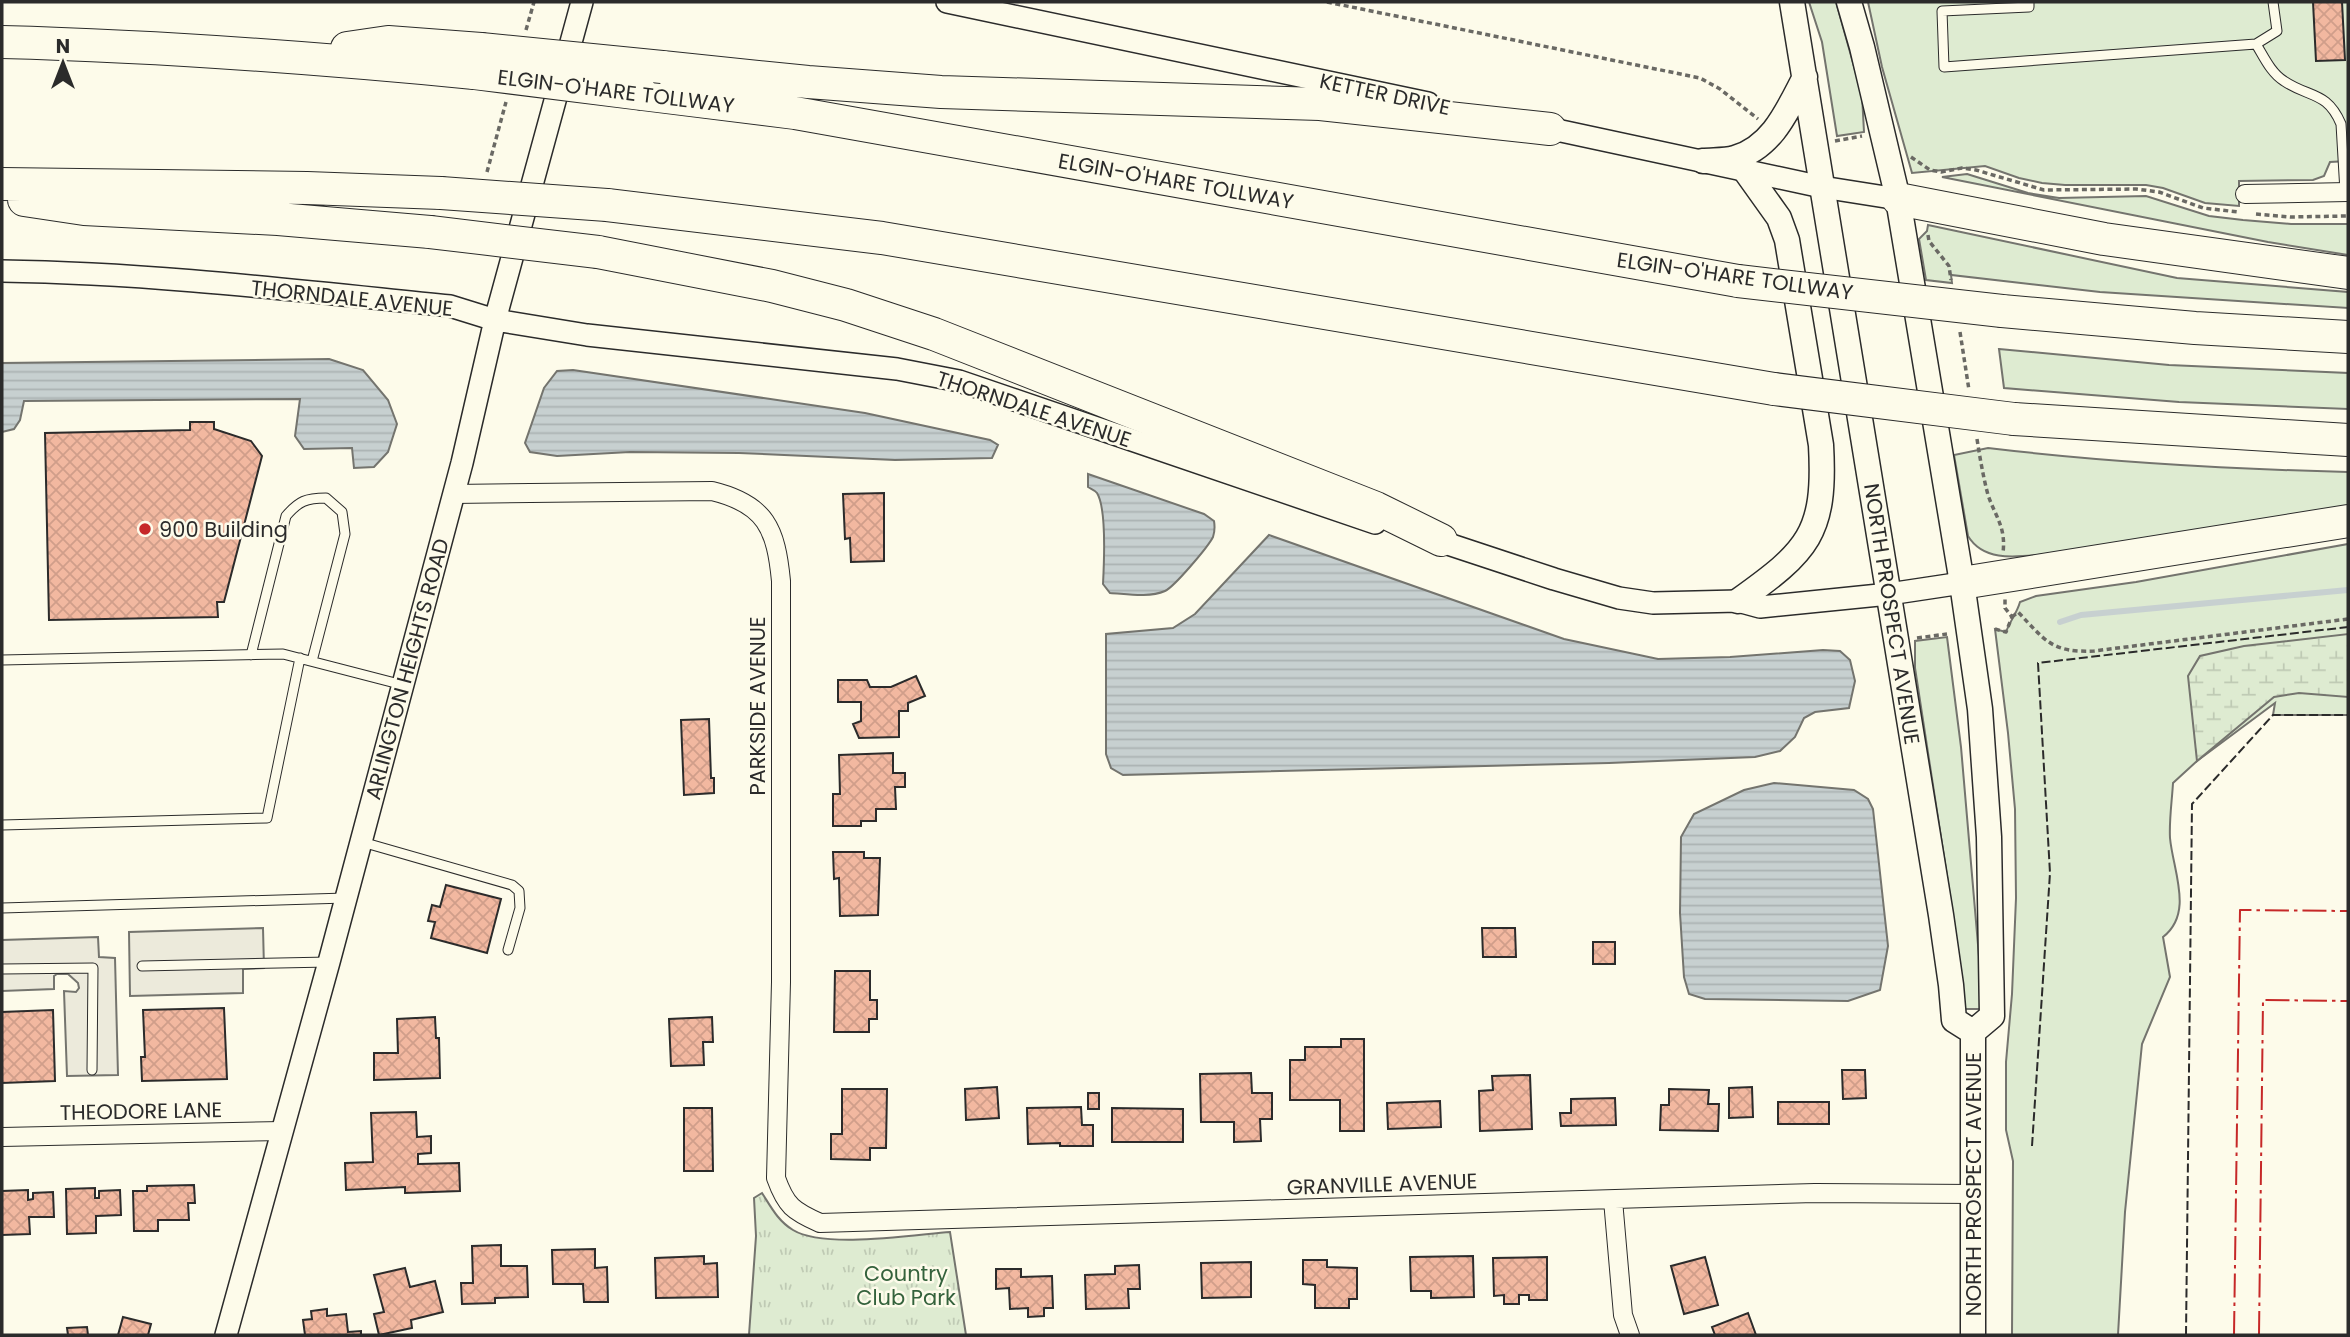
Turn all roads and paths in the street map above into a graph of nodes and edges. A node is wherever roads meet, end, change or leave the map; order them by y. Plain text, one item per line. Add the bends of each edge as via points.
1 (534, 2) edge
2 (582, 2) edge
3 (947, 2) edge
4 (1326, 2) edge
5 (1792, 2) edge
6 (1849, 2) edge
7 (2029, 2) edge
8 (2273, 2) edge
9 (523, 41) dead end
10 (2, 42) edge
11 (2256, 44) junction
12 (477, 61) junction
13 (1805, 77) junction
14 (509, 92) dead end
15 (1765, 125) dead end
16 (1550, 129) junction
17 (1865, 136) dead end
18 (1838, 141) dead end
19 (1906, 149) dead end
20 (1703, 161) junction
21 (1744, 169) junction
22 (1930, 170) junction
23 (1929, 176) dead end
24 (484, 183) dead end
25 (2, 184) edge
26 (1822, 187) junction
27 (2347, 192) edge
28 (2245, 194) dead end
29 (2, 197) edge
30 (1898, 199) junction
31 (2243, 213) dead end
32 (2255, 214) dead end
33 (2348, 216) edge
34 (2, 271) edge
35 (2348, 274) edge
36 (495, 320) junction
37 (2348, 337) edge
38 (2348, 440) edge
39 (453, 494) junction
40 (2348, 521) edge
41 (1441, 540) junction
42 (1962, 583) junction
43 (1889, 594) junction
44 (1738, 601) junction
45 (2005, 608) dead end
46 (2012, 617) junction
47 (2348, 618) edge
48 (1995, 629) dead end
49 (1947, 634) dead end
50 (1914, 638) dead end
51 (251, 655) junction
52 (300, 658) junction
53 (2, 660) edge
54 (312, 661) junction
55 (403, 685) junction
56 (2, 825) edge
57 (361, 842) junction
58 (346, 898) junction
59 (2, 908) edge
60 (508, 950) dead end
61 (329, 962) junction
62 (142, 966) dead end
63 (2, 970) edge
64 (1973, 1032) junction
65 (92, 1070) dead end
66 (282, 1131) junction
67 (2, 1137) edge
68 (1975, 1194) junction
69 (1613, 1200) junction
70 (794, 1211) joint
71 (226, 1335) edge
72 (1630, 1335) edge
73 (1973, 1335) edge

1 - 9 path
2 - 36 street, ARLINGTON HEIGHTS ROAD
3 - 16 street, KETTER DRIVE
4 - 15 path via 1700,78
5 - 13 main road, NORTH PROSPECT AVENUE
6 - 30 main road, NORTH PROSPECT AVENUE
7 - 11 lane via 2029,7 1942,11 1944,67
8 - 11 lane via 2277,31
10 - 12 highway, ELGIN-O'HARE TOLLWAY
11 - 27 lane via 2284,81 2330,104 2337,113
12 - 16 highway, bridge via 662,67 941,92 1320,104
12 - 37 highway, ELGIN-O'HARE TOLLWAY, bridge via 642,94 795,113 1738,281 2002,312
13 - 20 main road via 1774,133 1733,159
13 - 26 main road, NORTH PROSPECT AVENUE
14 - 24 path
16 - 20 street, KETTER DRIVE
17 - 18 path
19 - 22 path via 1913,160
20 - 21 street, KETTER DRIVE
21 - 26 street, KETTER DRIVE
21 - 44 main road via 1779,218 1787,240 1823,478 1814,526 1803,548
22 - 23 path
22 - 31 path via 1976,170 2044,190 2159,192 2203,208
25 - 38 highway, bridge via 441,193 607,205 882,238 1774,389 2014,418
26 - 30 street, KETTER DRIVE
26 - 43 main road, NORTH PROSPECT AVENUE
27 - 28 street
29 - 41 highway, bridge via 84,209 430,232 597,252 772,286 934,334 1376,509
30 - 35 highway via 2104,239
30 - 42 main road, NORTH PROSPECT AVENUE
32 - 33 path
34 - 36 street, THORNDALE AVENUE via 142,277 450,306
36 - 39 street, ARLINGTON HEIGHTS ROAD
36 - 41 street, THORNDALE AVENUE via 587,335 897,369 959,381 1370,522
39 - 55 street, ARLINGTON HEIGHTS ROAD
39 - 70 street, PARKSIDE AVENUE via 712,491 749,505 766,521 778,552 781,581 776,1178
40 - 42 highway
41 - 44 street, THORNDALE AVENUE via 1619,598 1653,603
42 - 43 street, THORNDALE AVENUE
42 - 64 main road, NORTH PROSPECT AVENUE via 1983,739 1992,908 1992,1016
43 - 44 street, THORNDALE AVENUE via 1760,607
43 - 64 main road, NORTH PROSPECT AVENUE via 1954,1020
45 - 46 path
46 - 47 path via 2018,612 2045,640 2074,652
46 - 48 path via 2006,632
49 - 50 path
51 - 52 lane
51 - 53 lane
51 - 54 lane via 286,516 306,498 326,498 342,512 345,534
52 - 54 lane
52 - 56 lane via 267,818
54 - 55 lane
55 - 57 street, ARLINGTON HEIGHTS ROAD
57 - 58 street, ARLINGTON HEIGHTS ROAD
57 - 60 lane via 512,885 519,891 520,908
58 - 59 lane
58 - 61 street, ARLINGTON HEIGHTS ROAD
61 - 62 lane
61 - 66 street, ARLINGTON HEIGHTS ROAD
63 - 65 lane via 93,968
64 - 68 main road, NORTH PROSPECT AVENUE
66 - 67 street, THEODORE LANE
66 - 71 street, ARLINGTON HEIGHTS ROAD
68 - 69 street, GRANVILLE AVENUE via 1815,1193
68 - 73 main road, NORTH PROSPECT AVENUE
69 - 70 street, GRANVILLE AVENUE via 820,1223
69 - 72 street via 1623,1315

